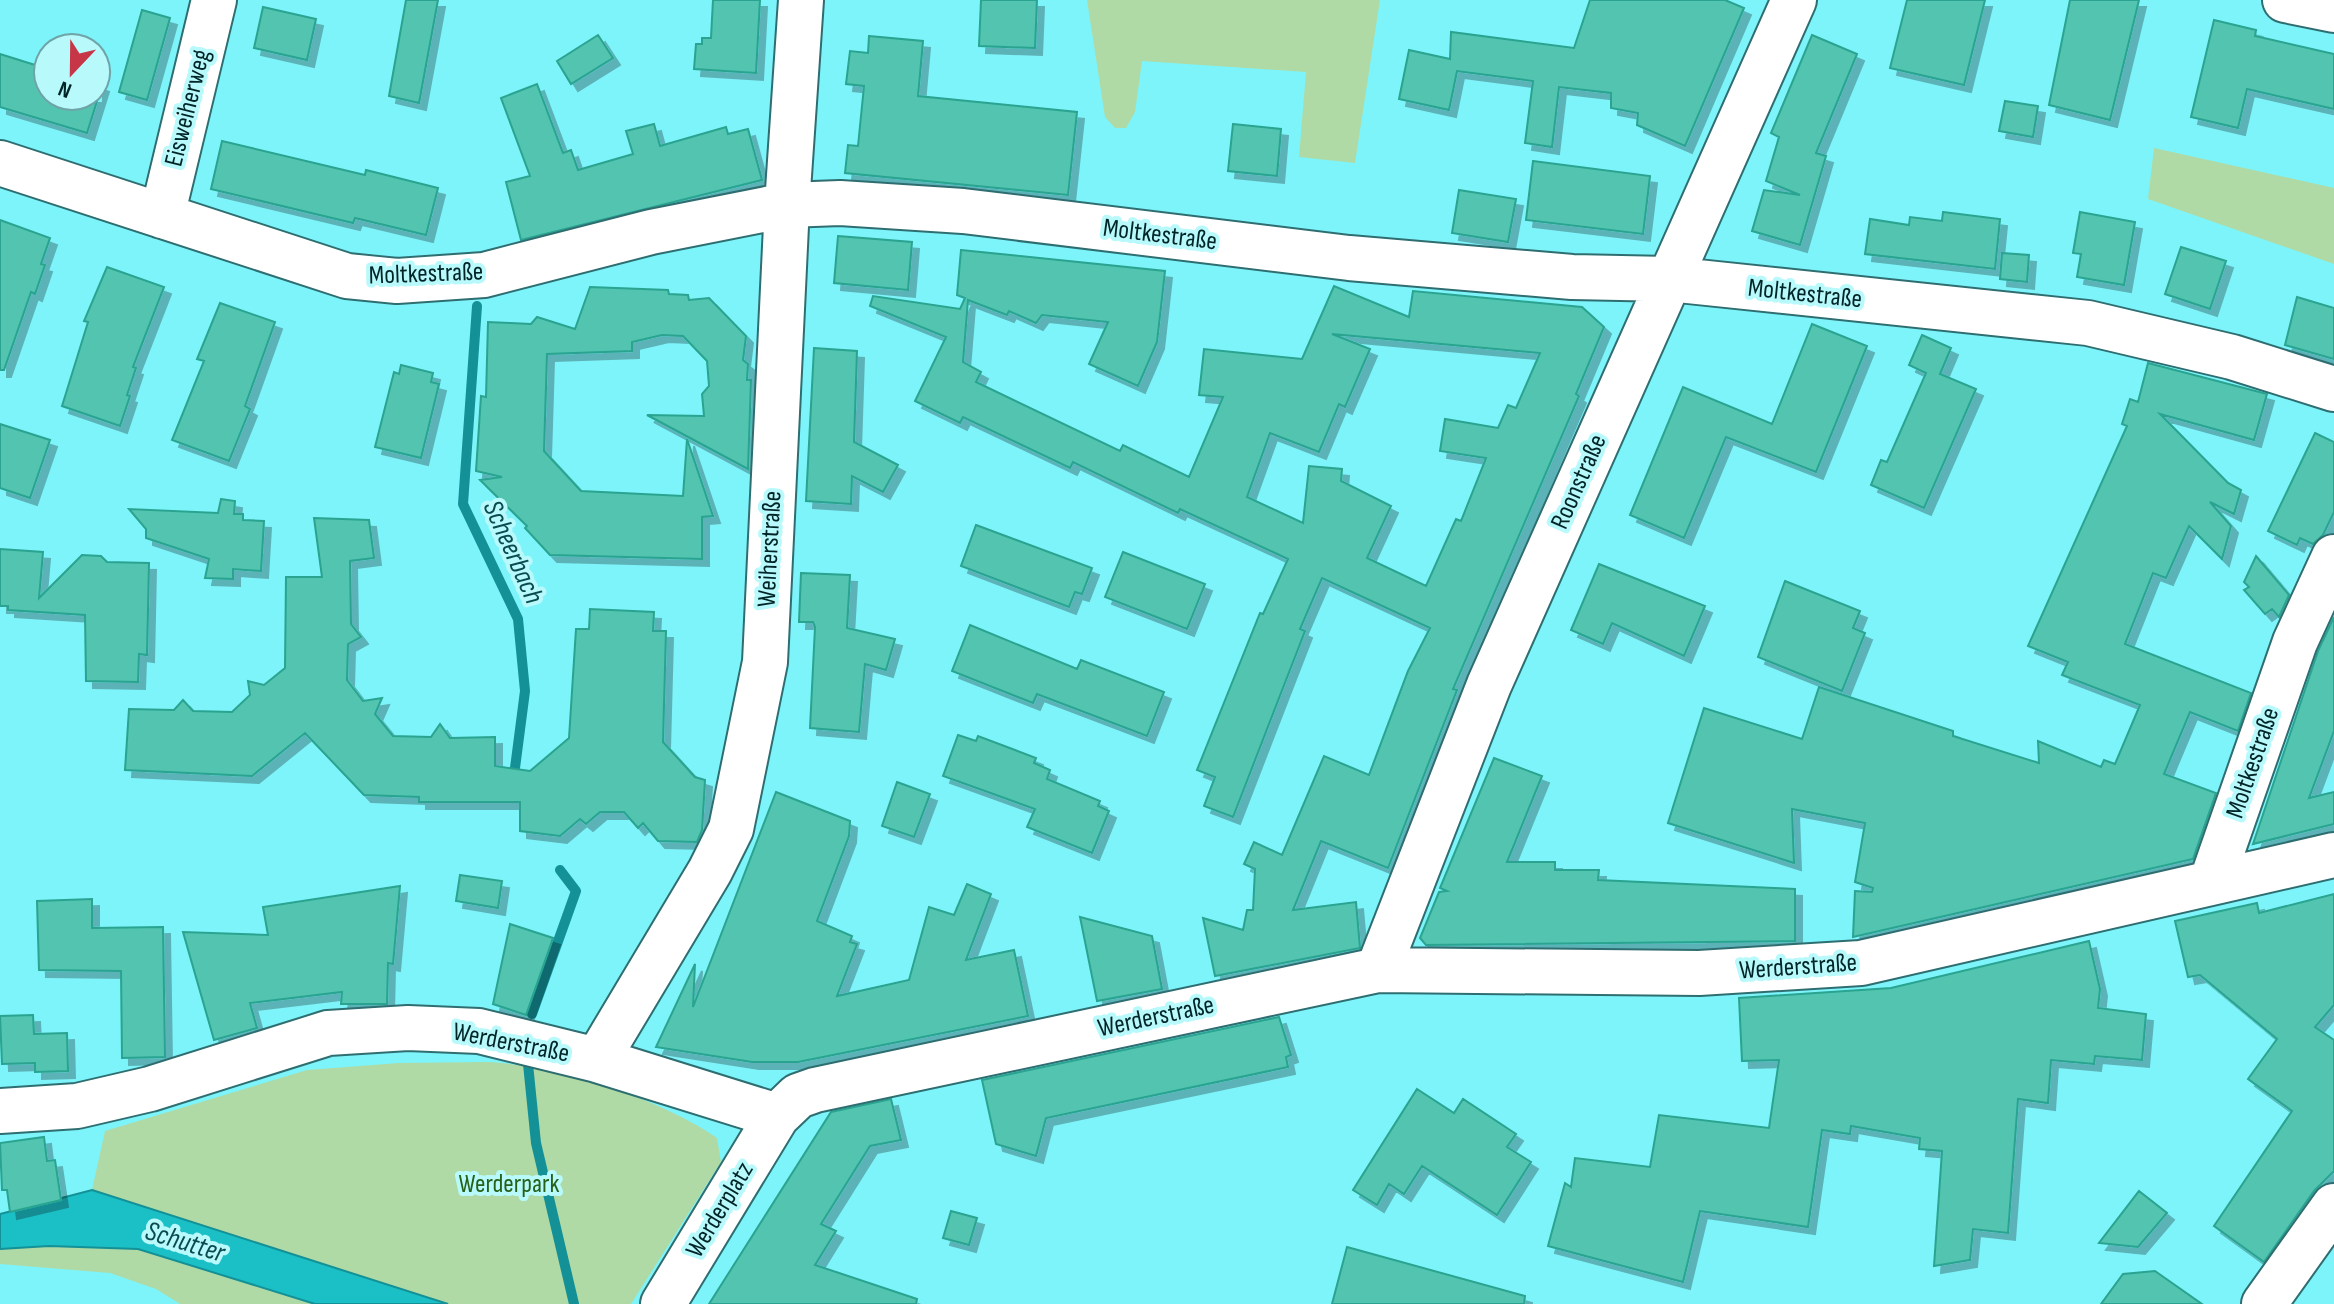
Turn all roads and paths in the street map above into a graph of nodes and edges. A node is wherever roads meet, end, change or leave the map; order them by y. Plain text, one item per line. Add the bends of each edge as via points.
1 (214, 0) edge
2 (801, 0) edge
3 (1794, 0) edge
4 (2285, 0) edge
5 (2334, 10) edge
6 (0, 163) edge
7 (787, 205) junction
8 (162, 216) junction
9 (1669, 279) junction
10 (2334, 389) edge
11 (2334, 557) edge
12 (2334, 855) edge
13 (2211, 883) junction
14 (1378, 970) junction
15 (597, 1060) junction
16 (0, 1111) edge
17 (777, 1116) junction
18 (2334, 1206) edge
19 (663, 1304) edge
20 (2264, 1304) edge

1 - 8 street, Eisweiherweg
2 - 7 street, Weiherstraße
3 - 9 street, Roonstraße
4 - 5 street
6 - 8 street, Moltkestraße
7 - 8 street, Moltkestraße via 651,232 484,275 397,281 347,276
7 - 9 street, Moltkestraße via 963,211 1349,258 1572,277
7 - 15 street, Weiherstraße via 765,662 731,829
9 - 10 street, Moltkestraße via 2088,323 2232,357
9 - 14 street, Roonstraße via 1489,685
11 - 13 street, Moltkestraße via 2295,642
12 - 13 street, Werderstraße
13 - 14 street, Werderstraße via 1861,963 1699,973
14 - 17 street, Werderstraße via 815,1090 798,1096
15 - 16 street, Werderstraße via 479,1031 328,1033 77,1106
15 - 17 street, Werderstraße
17 - 19 street, Werderplatz
18 - 20 street

